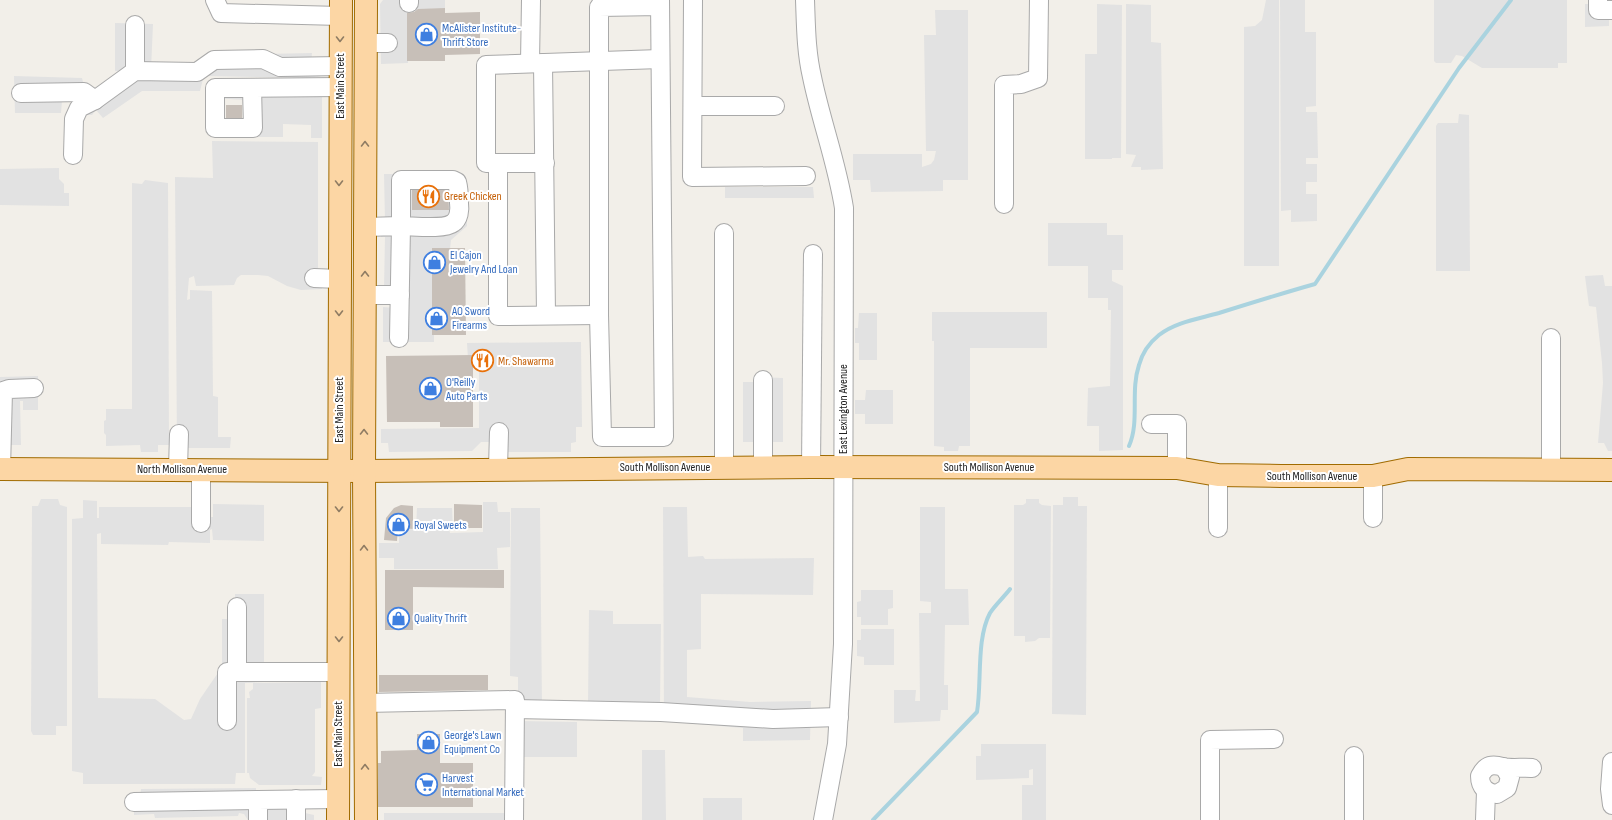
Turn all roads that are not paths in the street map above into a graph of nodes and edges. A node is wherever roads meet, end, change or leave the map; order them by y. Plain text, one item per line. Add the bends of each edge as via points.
1 (215, 0) edge
2 (366, 0) edge
3 (531, 0) edge
4 (693, 0) edge
5 (805, 0) edge
6 (1039, 0) edge
7 (1598, 0) edge
8 (660, 3) edge
9 (299, 8) edge
10 (340, 8) edge
11 (1612, 10) edge
12 (135, 25) dead end
13 (366, 43) junction
14 (388, 43) dead end
15 (660, 59) junction
16 (598, 62) junction
17 (537, 63) junction
18 (135, 72) junction
19 (340, 76) junction
20 (252, 88) dead end
21 (21, 93) dead end
22 (95, 100) junction
23 (693, 106) junction
24 (775, 106) dead end
25 (73, 155) dead end
26 (498, 163) junction
27 (545, 163) junction
28 (806, 176) dead end
29 (1004, 204) dead end
30 (401, 226) junction
31 (365, 227) junction
32 (724, 233) dead end
33 (813, 254) dead end
34 (314, 278) dead end
35 (339, 279) junction
36 (365, 295) junction
37 (400, 295) junction
38 (546, 315) junction
39 (599, 315) junction
40 (400, 338) dead end
41 (1551, 338) dead end
42 (763, 380) dead end
43 (34, 388) dead end
44 (1152, 424) dead end
45 (499, 432) dead end
46 (179, 434) dead end
47 (724, 467) junction
48 (763, 467) junction
49 (811, 467) junction
50 (843, 467) junction
51 (498, 468) junction
52 (1177, 468) junction
53 (1, 469) edge
54 (178, 469) junction
55 (201, 469) junction
56 (1551, 469) junction
57 (339, 470) junction
58 (1612, 470) edge
59 (364, 471) junction
60 (1218, 475) junction
61 (1373, 476) junction
62 (1373, 518) dead end
63 (201, 523) dead end
64 (1218, 528) dead end
65 (237, 607) dead end
66 (237, 672) junction
67 (339, 672) junction
68 (365, 703) junction
69 (515, 709) junction
70 (839, 717) junction
71 (227, 721) dead end
72 (1274, 738) dead end
73 (1354, 756) dead end
74 (1612, 762) edge
75 (1532, 768) dead end
76 (258, 800) junction
77 (296, 800) junction
78 (134, 802) dead end
79 (1612, 805) edge
80 (338, 810) edge
81 (366, 810) edge
82 (258, 820) edge
83 (296, 820) edge
84 (514, 820) edge
85 (823, 820) edge
86 (1210, 820) edge
87 (1354, 820) edge
88 (1485, 820) edge

1 - 9 street via 221,13
2 - 13 main road, East Main Street
3 - 17 street
4 - 23 street
5 - 50 street, East Lexington Avenue via 806,44 812,77 839,177 844,208
6 - 29 street via 1038,78 1021,84 1004,85
7 - 11 street via 1598,10
8 - 15 street
8 - 16 street via 599,7
9 - 10 street
10 -> 19 main road, East Main Street
12 - 18 street
13 - 14 street
31 -> 13 main road, East Main Street
15 - 16 street
15 - 39 street via 664,437 602,437
16 - 17 street
16 - 39 street
17 - 26 street via 486,65 486,163
17 - 27 street
18 - 19 street via 197,72 214,60 263,59 280,67
18 - 22 street
19 - 20 street
19 -> 35 main road, East Main Street
21 - 22 street via 84,92
22 - 25 street via 79,108 74,119
23 - 24 street
23 - 28 street via 692,177
26 - 27 street
26 - 38 street via 498,316
27 - 38 street
30 - 30 street via 441,226 454,223 460,209 457,182 400,180
30 - 31 street
30 - 37 street
36 -> 31 main road, East Main Street
32 - 47 street
33 - 49 street
34 - 35 street
35 -> 57 main road, East Main Street
36 - 37 street
59 -> 36 main road, East Main Street
37 - 40 street
38 - 39 street
41 - 56 street
42 - 48 street
43 - 53 street via 3,391
44 - 52 street via 1177,424
45 - 51 street
46 - 54 street
47 - 48 main road, South Mollison Avenue
47 - 51 main road, South Mollison Avenue
48 - 49 main road, South Mollison Avenue
49 - 50 main road, South Mollison Avenue
50 - 52 main road, South Mollison Avenue
50 - 70 street, East Lexington Avenue via 843,644
51 - 59 main road, South Mollison Avenue
52 - 60 main road, South Mollison Avenue
53 - 54 main road, North Mollison Avenue
54 - 55 main road, North Mollison Avenue
55 - 57 main road, North Mollison Avenue
55 - 63 street
56 - 58 main road, South Mollison Avenue
56 - 61 main road, South Mollison Avenue via 1408,469
57 - 59 main road, North Mollison Avenue
57 -> 67 main road, East Main Street
68 -> 59 main road, East Main Street
60 - 61 main road, South Mollison Avenue
60 - 64 street
61 - 62 street
65 - 66 street
66 - 67 street
66 - 71 street via 227,672
67 - 80 main road, East Main Street
68 - 69 street via 515,700
81 -> 68 main road, East Main Street
69 - 70 street via 661,712 773,719
69 - 84 street
70 - 85 street, East Lexington Avenue via 837,744
72 - 86 street via 1210,740
73 - 87 street
74 - 79 street
75 - 88 street via 1493,764 1483,770 1480,781 1486,791
76 - 77 street
76 - 78 street
76 - 82 street
77 - 80 street
77 - 83 street
80 - 81 main road

